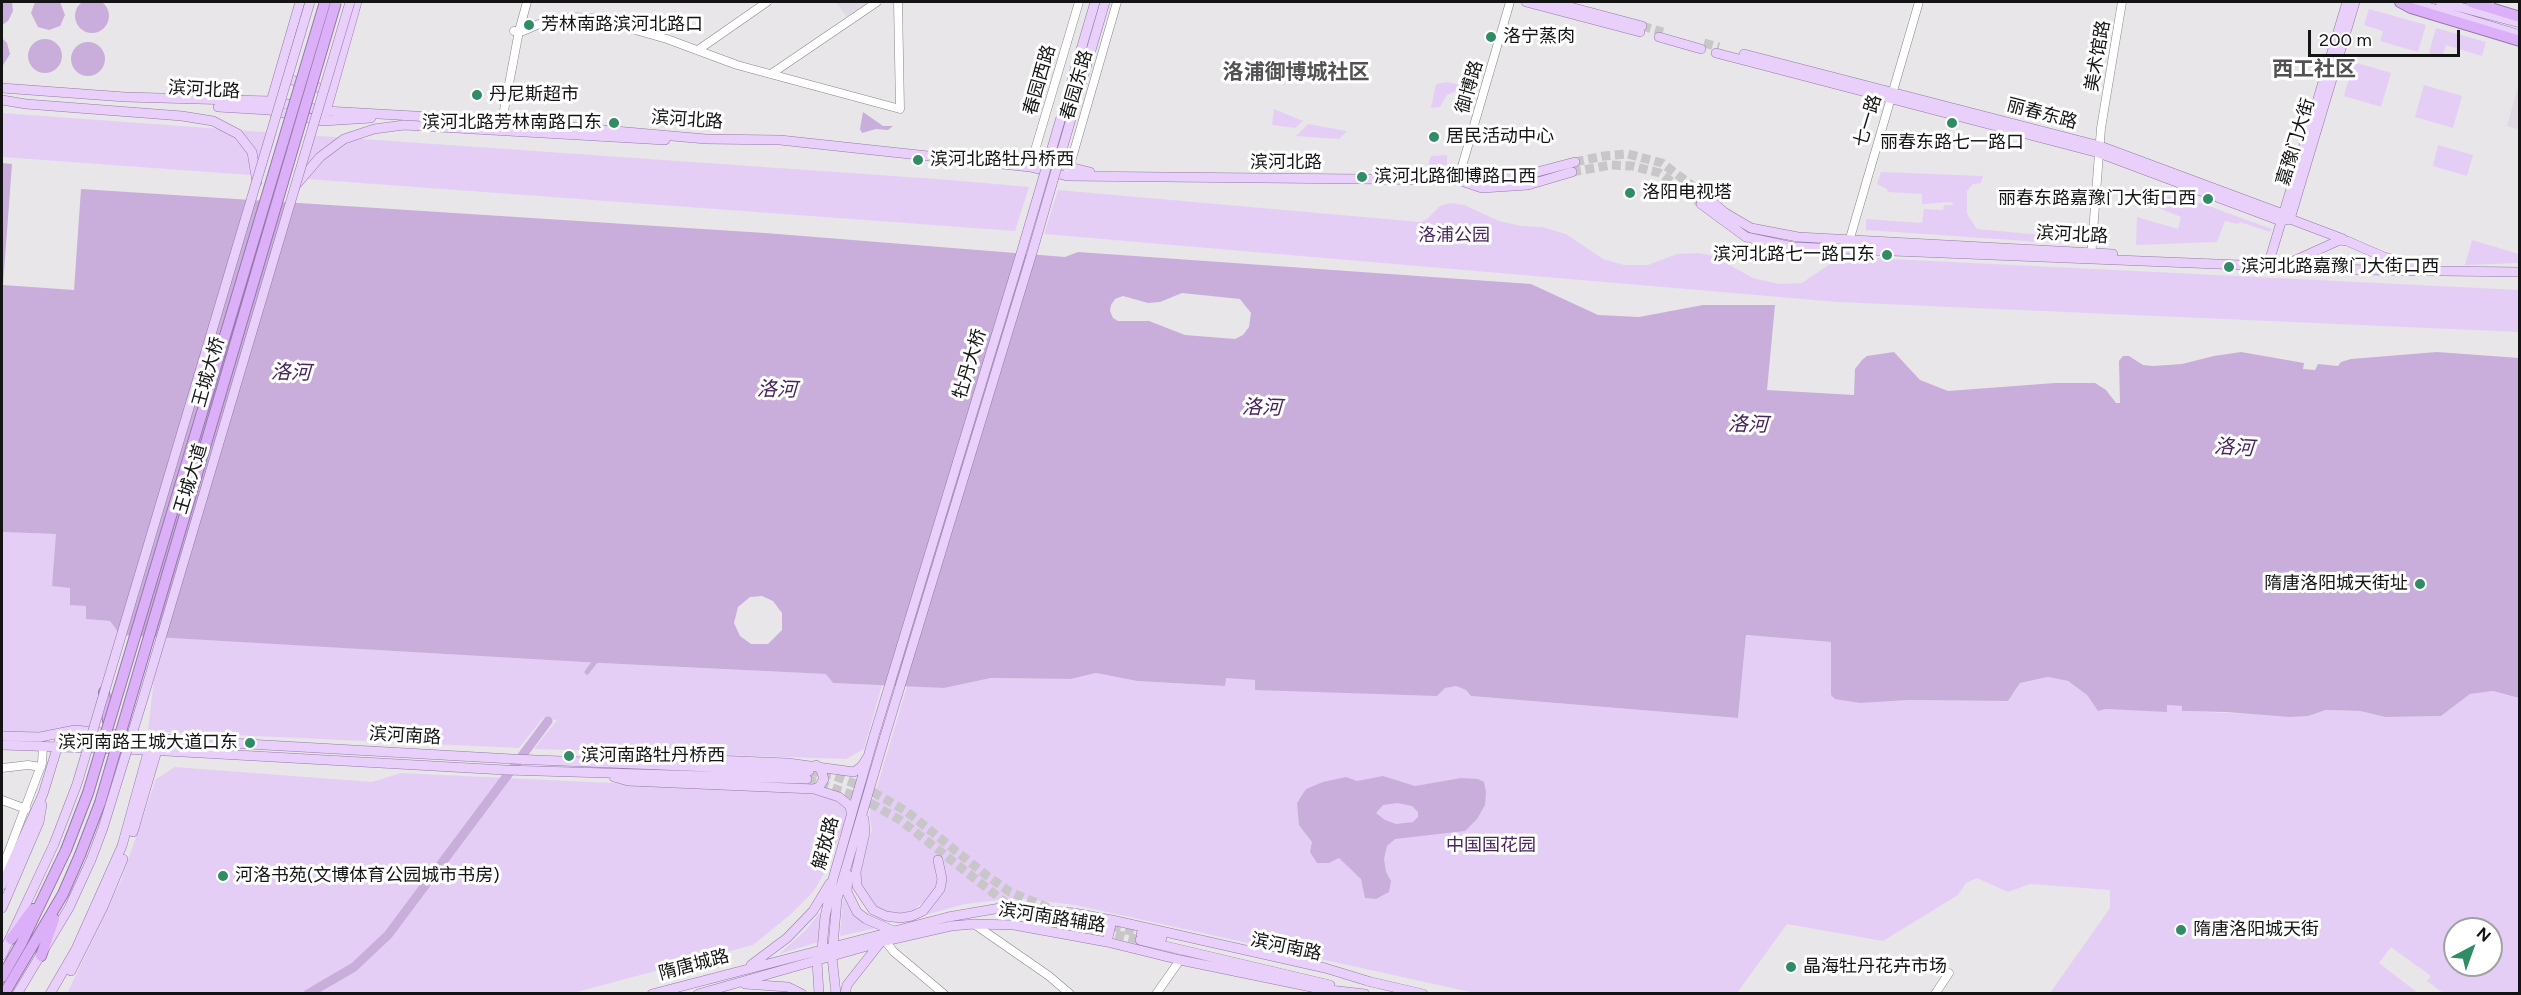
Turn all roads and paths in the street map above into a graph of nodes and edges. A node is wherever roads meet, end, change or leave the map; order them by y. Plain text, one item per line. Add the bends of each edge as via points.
1 (300, 2) edge
2 (310, 2) edge
3 (325, 2) edge
4 (336, 2) edge
5 (350, 2) edge
6 (357, 2) edge
7 (523, 2) edge
8 (527, 2) edge
9 (767, 2) edge
10 (877, 2) edge
11 (898, 2) edge
12 (1079, 2) edge
13 (1095, 2) edge
14 (1105, 2) edge
15 (1117, 2) edge
16 (1510, 2) edge
17 (1526, 2) edge
18 (1551, 2) edge
19 (1919, 2) edge
20 (2122, 2) edge
21 (2347, 2) edge
22 (2355, 2) edge
23 (2400, 2) edge
24 (2411, 2) edge
25 (2440, 2) edge
26 (2471, 2) edge
27 (2520, 17) edge
28 (2520, 23) edge
29 (516, 31) junction
30 (1661, 35) tunnel mouth
31 (2520, 35) edge
32 (2520, 41) edge
33 (1702, 46) tunnel mouth
34 (698, 50) junction
35 (1717, 50) tunnel mouth
36 (278, 72) junction
37 (771, 74) junction
38 (2, 88) edge
39 (333, 88) junction
40 (2, 94) edge
41 (1891, 95) junction
42 (2, 100) edge
43 (270, 105) junction
44 (325, 116) junction
45 (500, 121) junction
46 (706, 139) junction
47 (2100, 149) junction
48 (1575, 162) tunnel mouth
49 (1031, 163) junction
50 (1068, 172) junction
51 (1572, 172) tunnel mouth
52 (1458, 180) junction
53 (257, 183) junction
54 (296, 185) junction
55 (1702, 193) tunnel mouth
56 (1701, 204) tunnel mouth
57 (2285, 218) junction
58 (2347, 241) junction
59 (1849, 245) junction
60 (2091, 256) junction
61 (2269, 262) junction
62 (2403, 266) junction
63 (2520, 272) edge
64 (104, 691) junction
65 (142, 702) junction
66 (108, 721) junction
67 (122, 727) junction
68 (60, 733) junction
69 (2, 736) edge
70 (874, 736) joint
71 (885, 736) joint
72 (155, 738) junction
73 (2, 745) edge
74 (43, 747) junction
75 (58, 747) junction
76 (153, 751) junction
77 (867, 758) junction
78 (41, 767) junction
79 (2, 768) edge
80 (600, 772) junction
81 (811, 772) junction
82 (814, 789) junction
83 (44, 794) junction
84 (2, 800) edge
85 (26, 810) junction
86 (851, 812) junction
87 (863, 812) junction
88 (85, 857) junction
89 (849, 860) junction
90 (938, 860) dead end
91 (2, 869) edge
92 (833, 879) junction
93 (2, 885) edge
94 (49, 887) junction
95 (63, 894) junction
96 (2, 908) edge
97 (1112, 920) junction
98 (974, 924) junction
99 (894, 931) junction
100 (11, 939) junction
101 (883, 942) junction
102 (1107, 942) junction
103 (833, 945) junction
104 (822, 949) junction
105 (2, 956) edge
106 (41, 956) junction
107 (832, 957) junction
108 (1180, 960) junction
109 (817, 961) junction
110 (744, 969) junction
111 (1949, 973) dead end
112 (2, 977) edge
113 (1371, 982) junction
114 (736, 983) junction
115 (58, 992) edge
116 (4, 993) edge
117 (17, 993) edge
118 (50, 993) edge
119 (652, 993) edge
120 (698, 993) edge
121 (802, 993) edge
122 (819, 993) edge
123 (836, 993) edge
124 (845, 993) edge
125 (944, 993) edge
126 (1070, 993) edge
127 (1156, 993) edge
128 (1366, 993) edge
129 (1423, 993) edge
130 (1935, 993) edge

1 - 36 main road
2 - 53 main road, bridge
3 - 66 highway, 王城大桥, bridge
4 - 67 highway, 王城大桥, bridge
5 - 54 main road, 王城大道, bridge
6 - 39 main road
7 - 29 street
8 - 29 street
9 - 34 street
10 - 37 street
11 - 37 street via 900,109
12 - 49 street, 春园西路
13 - 70 main road, 牡丹大桥, bridge
14 - 71 main road, 牡丹大桥, bridge
15 - 50 street, 春园东路
16 - 52 street, 御博路
17 - 18 main road via 1641,29
19 - 41 street, 七一路
20 - 47 street, 美术馆路 via 2100,128
21 - 57 main road, 嘉豫门大街
22 - 57 main road, 嘉豫门大街
23 - 32 highway
24 - 31 main road
25 - 28 main road
26 - 27 highway
29 - 34 street via 546,21 593,18
29 - 45 street
30 - 33 main road
34 - 37 street
35 - 41 main road, 丽春东路
36 - 39 main road via 283,78 327,90
36 - 43 main road
38 - 43 main road, 滨河北路
39 - 44 main road
40 - 43 main road, 滨河北路
41 - 47 main road, 丽春东路
41 - 59 street, 七一路
42 - 53 main road via 213,121 238,134 252,152
43 - 44 main road, 滨河北路
44 - 45 main road, 滨河北路 via 403,114
45 - 46 main road, 滨河北路
46 - 49 main road, 滨河北路 via 780,140
46 - 54 main road via 653,141 404,125 344,139 320,157
47 - 57 main road, 丽春东路
47 - 60 street, 美术馆路
48 - 52 main road, 滨河北路 via 1518,177
49 - 50 main road, 滨河北路
50 - 52 main road, 滨河北路 via 1112,178
51 - 52 main road, 滨河北路 via 1528,185 1482,188
53 - 64 main road, bridge
54 - 65 main road, 王城大道, bridge
55 - 59 main road, 滨河北路 via 1751,228
56 - 59 main road, 滨河北路 via 1746,237 1793,247
57 - 58 main road, 丽春东路
57 - 61 main road
58 - 61 main road, 滨河北路 via 2335,242 2291,261
58 - 62 main road, 滨河北路
59 - 60 main road, 滨河北路
60 - 61 main road, 滨河北路
60 - 62 main road, 滨河北路
62 - 63 main road, 滨河北路
64 - 66 highway, bridge
64 - 100 main road, bridge via 77,784
65 - 67 highway, bridge
65 - 88 main road, 王城大道, bridge via 103,828
66 - 94 highway, 王城大桥, bridge via 88,793
67 - 88 highway, 王城大桥, bridge
68 - 69 main road, 滨河南路
68 - 72 main road, 滨河南路 via 75,730
68 - 75 main road
70 - 77 main road, 解放路
71 - 87 main road, 解放路
72 - 76 main road
72 - 81 main road, 滨河南路 via 535,760 600,762 640,757
73 - 74 main road, 滨河南路
74 - 75 main road, 滨河南路
74 - 78 street
75 - 76 main road, 滨河南路
75 - 83 main road
76 - 80 main road, 滨河南路
76 - 115 main road via 128,846 80,956
76 - 118 main road via 122,846 76,949
77 - 81 main road via 854,772
77 - 86 main road, 解放路
78 - 79 street
78 - 85 street
80 - 81 main road, 滨河南路
80 - 82 main road via 628,781
81 - 82 main road via 821,770 824,779
82 - 86 main road via 839,797
83 - 93 main road
83 - 96 main road via 39,822
84 - 85 street
85 - 91 street
86 - 92 main road, 解放路
87 - 89 main road, 解放路
87 - 90 main road via 865,833 856,872 857,886 873,910 900,918 922,911 940,889
88 - 95 highway, 王城大道
88 - 106 main road, 王城大道 via 69,908
89 - 99 main road via 847,891 851,904 866,919
89 - 103 main road, 解放路 via 837,899
92 - 104 main road, 解放路
92 - 110 main road via 813,911 787,938
94 - 100 highway
94 - 112 highway
95 - 106 highway
95 - 116 highway, 王城大道
97 - 99 main road, 滨河南路辅路 via 1006,907
97 - 102 main road
97 - 113 main road, 滨河南路辅路
98 - 101 main road, 滨河南路辅路
98 - 102 main road, 滨河南路辅路 via 1014,925
98 - 126 street
99 - 103 main road, 滨河南路辅路
100 - 105 main road
101 - 107 main road, 滨河南路辅路
101 - 124 main road via 847,985
101 - 125 street
102 - 108 main road, 滨河南路辅路
103 - 104 main road, 滨河南路辅路
103 - 107 main road, 解放路
104 - 109 main road, 解放路
104 - 110 main road, 滨河南路辅路
106 - 117 main road, 王城大道
107 - 109 main road, 滨河南路辅路
107 - 123 main road, 解放路
108 - 127 street
108 - 128 main road, 滨河南路辅路 via 1321,989
109 - 114 main road, 滨河南路辅路
109 - 122 main road
110 - 119 main road, 隋唐城路
111 - 130 street
113 - 128 main road, 滨河南路 via 1141,937
113 - 129 main road, 滨河南路
114 - 120 main road, 隋唐城路
114 - 121 main road via 788,987

